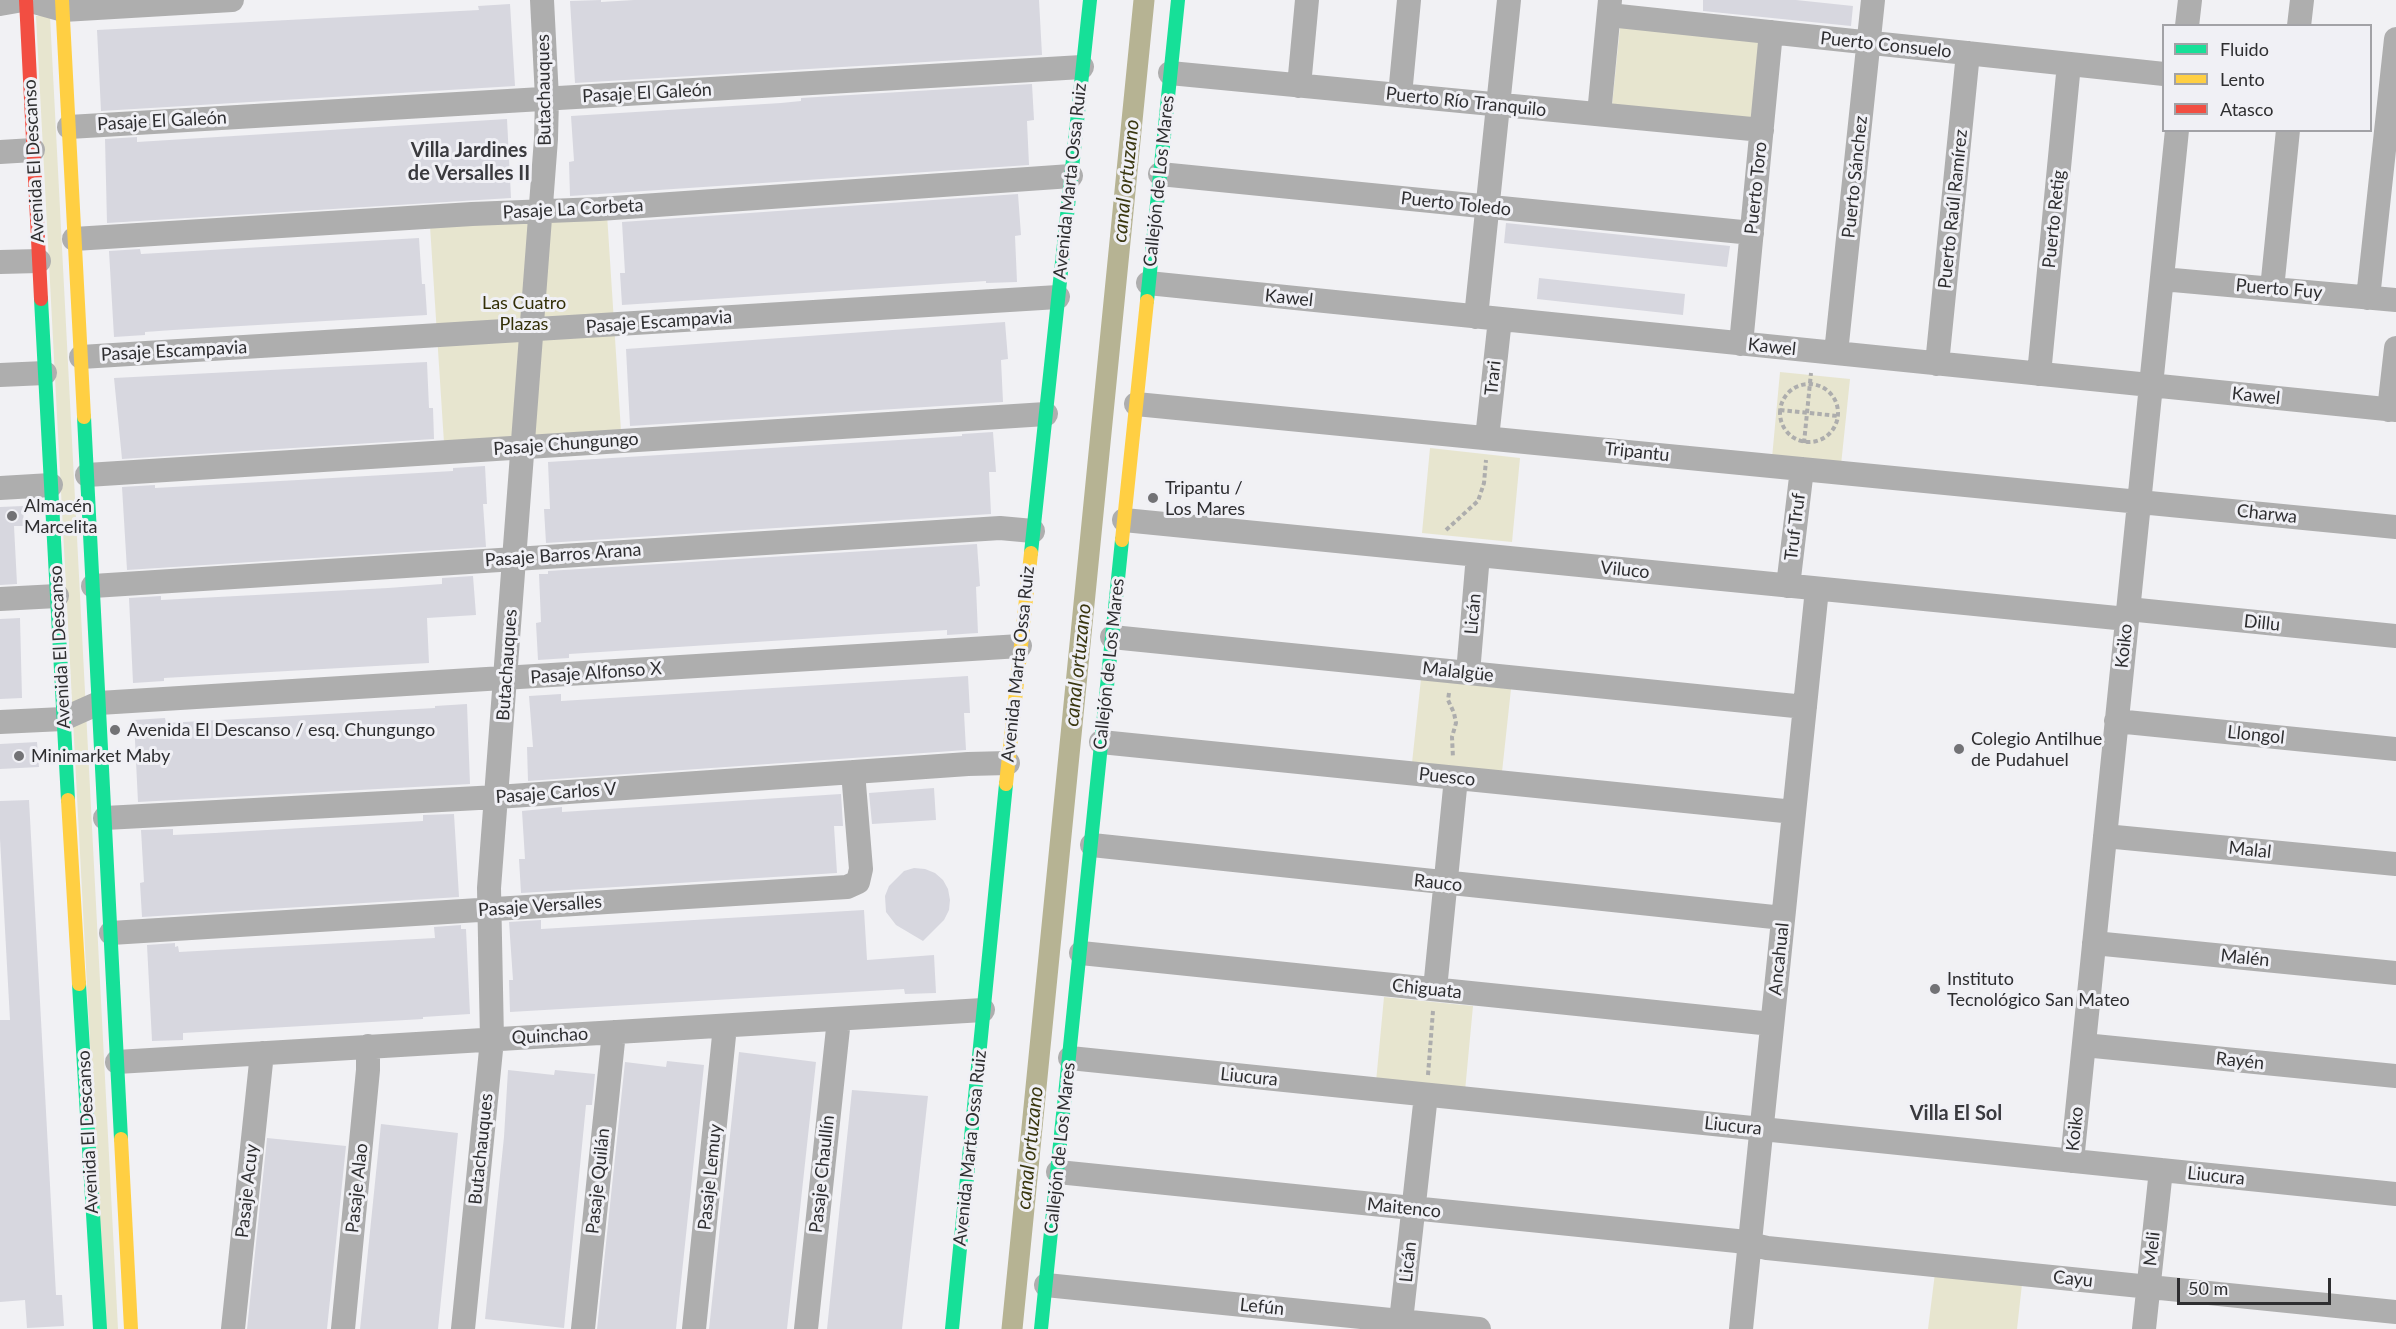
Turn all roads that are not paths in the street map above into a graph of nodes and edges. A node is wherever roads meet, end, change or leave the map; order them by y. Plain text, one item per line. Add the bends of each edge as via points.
1 (25, 0) edge
2 (232, 0) edge
3 (542, 0) edge
4 (1090, 0) edge
5 (1178, 0) edge
6 (1307, 0) edge
7 (1409, 0) edge
8 (1509, 0) edge
9 (1873, 0) edge
10 (2190, 0) edge
11 (2301, 0) edge
12 (0, 4) edge
13 (62, 5) edge
14 (1610, 8) edge
15 (2187, 24) edge
16 (2299, 24) edge
17 (1771, 32) junction
18 (2396, 39) edge
19 (1869, 43) junction
20 (1968, 53) junction
21 (2069, 64) junction
22 (1082, 67) junction
23 (1170, 73) junction
24 (2162, 74) edge
25 (1299, 86) junction
26 (1400, 95) junction
27 (547, 98) junction
28 (1498, 105) junction
29 (1599, 114) junction
30 (69, 127) junction
31 (1762, 130) junction
32 (2176, 132) edge
33 (2288, 132) edge
34 (33, 150) junction
35 (0, 152) edge
36 (1160, 174) junction
37 (1071, 176) junction
38 (1487, 207) junction
39 (541, 211) junction
40 (1752, 233) junction
41 (75, 239) junction
42 (39, 261) junction
43 (0, 262) edge
44 (2162, 279) junction
45 (1148, 284) junction
46 (2272, 289) junction
47 (1058, 297) junction
48 (2368, 298) junction
49 (2396, 300) edge
50 (1476, 317) junction
51 (1500, 319) junction
52 (532, 330) junction
53 (1741, 344) junction
54 (2396, 348) edge
55 (1825, 352) junction
56 (81, 357) junction
57 (1937, 364) junction
58 (45, 373) junction
59 (2039, 374) junction
60 (0, 375) edge
61 (2151, 386) junction
62 (1136, 404) junction
63 (2393, 410) edge
64 (1046, 414) junction
65 (1487, 438) junction
66 (523, 447) junction
67 (1802, 469) junction
68 (87, 475) junction
69 (51, 485) junction
70 (0, 488) edge
71 (2139, 501) junction
72 (1124, 520) junction
73 (2396, 528) edge
74 (1033, 531) junction
75 (1478, 555) junction
76 (515, 558) junction
77 (93, 586) junction
78 (1788, 586) junction
79 (1817, 589) junction
80 (57, 596) junction
81 (0, 599) edge
82 (2127, 614) junction
83 (2396, 636) edge
84 (1112, 637) junction
85 (1020, 646) junction
86 (1468, 673) junction
87 (506, 678) junction
88 (99, 703) junction
89 (1805, 707) junction
90 (63, 719) junction
91 (0, 722) edge
92 (2116, 722) junction
93 (1101, 742) junction
94 (2396, 749) edge
95 (1008, 764) junction
96 (853, 772) junction
97 (1456, 778) junction
98 (496, 797) junction
99 (1794, 812) junction
100 (105, 818) junction
101 (2105, 836) junction
102 (1092, 845) junction
103 (2396, 864) edge
104 (1446, 884) junction
105 (489, 909) junction
106 (1783, 918) junction
107 (111, 933) junction
108 (2094, 942) junction
109 (1081, 953) junction
110 (2396, 973) edge
111 (1435, 989) junction
112 (983, 1010) junction
113 (838, 1019) junction
114 (1772, 1024) junction
115 (725, 1026) junction
116 (614, 1032) junction
117 (492, 1040) junction
118 (2084, 1045) junction
119 (368, 1046) junction
120 (261, 1053) junction
121 (1070, 1058) junction
122 (117, 1062) junction
123 (2396, 1076) edge
124 (1426, 1095) junction
125 (1762, 1129) junction
126 (2072, 1161) junction
127 (2161, 1170) junction
128 (1058, 1172) junction
129 (2396, 1194) edge
130 (1414, 1209) junction
131 (1750, 1243) junction
132 (1046, 1285) junction
133 (2148, 1287) junction
134 (2396, 1312) edge
135 (1401, 1321) junction
136 (100, 1329) edge
137 (131, 1329) edge
138 (233, 1329) edge
139 (343, 1329) edge
140 (463, 1329) edge
141 (583, 1329) edge
142 (694, 1329) edge
143 (806, 1329) edge
144 (952, 1329) edge
145 (1041, 1329) edge
146 (1479, 1329) edge
147 (1742, 1329) edge
148 (2144, 1329) edge

1 - 12 street
1 - 13 street
1 - 34 street, Avenida El Descanso
2 - 13 street
3 - 27 street, Butachauques
4 - 22 street, Avenida Marta Ossa Ruiz
5 - 23 street, Callejón de Los Mares
6 - 25 street
7 - 26 street
8 - 28 street
9 - 19 street, Puerto Sánchez
10 - 15 street
11 - 16 street
13 - 30 street, Avenida El Descanso
14 - 17 street, Puerto Consuelo
14 - 29 street
17 - 19 street, Puerto Consuelo
17 - 31 street, Puerto Toro
18 - 48 street
19 - 20 street, Puerto Consuelo
19 - 55 street, Puerto Sánchez
20 - 21 street, Puerto Consuelo
20 - 57 street, Puerto Raúl Ramírez
21 - 24 street, Puerto Consuelo
21 - 59 street, Puerto Retig
22 - 27 street, Pasaje El Galeón
22 - 37 street, Avenida Marta Ossa Ruiz
23 - 25 street, Puerto Río Tranquilo
23 - 36 street, Callejón de Los Mares
25 - 26 street, Puerto Río Tranquilo
26 - 28 street, Puerto Río Tranquilo
27 - 30 street, Pasaje El Galeón
27 - 39 street, Butachauques
28 - 29 street, Puerto Río Tranquilo
28 - 38 street
29 - 31 street, Puerto Río Tranquilo
30 - 41 street, Avenida El Descanso
31 - 40 street, Puerto Toro
32 - 44 street, Koiko
33 - 46 street
34 - 35 street
34 - 42 street, Avenida El Descanso
36 - 38 street, Puerto Toledo
36 - 45 street, Callejón de Los Mares
37 - 39 street, Pasaje La Corbeta
37 - 47 street, Avenida Marta Ossa Ruiz
38 - 40 street, Puerto Toledo
38 - 50 street
39 - 41 street, Pasaje La Corbeta
39 - 52 street, Butachauques
40 - 53 street, Puerto Toro
41 - 56 street, Avenida El Descanso
42 - 43 street
42 - 58 street, Avenida El Descanso
44 - 46 street, Puerto Fuy
44 - 61 street, Koiko
45 - 50 street, Kawel
45 - 62 street, Callejón de Los Mares
46 - 48 street, Puerto Fuy
47 - 52 street, Pasaje Escampavia
47 - 64 street, Avenida Marta Ossa Ruiz
48 - 49 street, Puerto Fuy
50 - 51 street, Kawel
51 - 53 street, Kawel
51 - 65 street, Trari
52 - 56 street, Pasaje Escampavia
52 - 66 street, Butachauques
53 - 55 street, Kawel
54 - 63 street
55 - 57 street, Kawel
56 - 68 street, Avenida El Descanso
57 - 59 street, Kawel
58 - 60 street
58 - 69 street, Avenida El Descanso
59 - 61 street, Kawel
61 - 63 street, Kawel
61 - 71 street, Koiko
62 - 65 street, Tripantu
62 - 72 street, Callejón de Los Mares
64 - 66 street, Pasaje Chungungo
64 - 74 street, Avenida Marta Ossa Ruiz
65 - 67 street, Tripantu
66 - 68 street, Pasaje Chungungo
66 - 76 street, Butachauques
67 - 71 street, Tripantu
67 - 78 street, Truf Truf
68 - 77 street, Avenida El Descanso
69 - 70 street
69 - 80 street, Avenida El Descanso
71 - 73 street, Charwa
71 - 82 street, Koiko
72 - 75 street, Viluco
72 - 84 street, Callejón de Los Mares
74 - 76 street, Pasaje Barros Arana via 1000,528
74 - 85 street, Avenida Marta Ossa Ruiz
75 - 78 street, Viluco
75 - 86 street, Licán
76 - 77 street, Pasaje Barros Arana
76 - 87 street, Butachauques
77 - 88 street, Avenida El Descanso
78 - 79 street, Viluco
79 - 82 street, Viluco
79 - 89 street, Ancahual
80 - 81 street
80 - 90 street, Avenida El Descanso
82 - 83 street, Dillu
82 - 92 street, Koiko
84 - 86 street, Malalgüe
84 - 93 street, Callejón de Los Mares
85 - 87 street, Pasaje Alfonso X
85 - 95 street, Avenida Marta Ossa Ruiz
86 - 89 street, Malalgüe
87 - 88 street, Pasaje Alfonso X
87 - 98 street, Butachauques
88 - 90 street
88 - 100 street, Avenida El Descanso
89 - 99 street, Ancahual
90 - 91 street
90 - 136 street, Avenida El Descanso
92 - 94 street, Llongol
92 - 101 street, Koiko
93 - 97 street, Puesco
93 - 102 street, Callejón de Los Mares
95 - 96 street, Pasaje Carlos V
95 - 112 street, Avenida Marta Ossa Ruiz
96 - 98 street, Pasaje Carlos V
96 - 105 street, Pasaje Versalles via 861,868 858,882 853,885
97 - 99 street, Puesco
97 - 104 street
98 - 100 street, Pasaje Carlos V
98 - 105 street, Butachauques
99 - 106 street, Ancahual
100 - 107 street, Avenida El Descanso
101 - 103 street, Malal
101 - 108 street, Koiko
102 - 104 street, Rauco
102 - 109 street, Callejón de Los Mares
104 - 106 street, Rauco
104 - 111 street
105 - 107 street, Pasaje Versalles
105 - 117 street, Butachauques
106 - 114 street, Ancahual
107 - 122 street, Avenida El Descanso
108 - 110 street, Malén
108 - 118 street, Koiko
109 - 111 street, Chiguata
109 - 121 street, Callejón de Los Mares
111 - 114 street, Chiguata
112 - 113 street, Quinchao
112 - 144 street, Avenida Marta Ossa Ruiz
113 - 115 street, Quinchao
113 - 143 street, Pasaje Chaullín
114 - 125 street, Ancahual
115 - 116 street, Quinchao
115 - 142 street, Pasaje Lemuy
116 - 117 street, Quinchao
116 - 141 street, Pasaje Quilán
117 - 119 street, Quinchao
117 - 140 street, Butachauques
118 - 123 street, Rayén
118 - 126 street, Koiko
119 - 120 street, Quinchao
119 - 139 street, Pasaje Alao
120 - 122 street, Quinchao
120 - 138 street, Pasaje Acuy
121 - 124 street, Liucura
121 - 128 street, Callejón de Los Mares
122 - 137 street, Avenida El Descanso
124 - 125 street, Liucura
124 - 130 street, Licán
125 - 126 street, Liucura
125 - 131 street, Ancahual
126 - 127 street, Liucura
127 - 129 street, Liucura
127 - 133 street, Meli
128 - 130 street, Maitenco
128 - 132 street, Callejón de Los Mares
130 - 131 street, Maitenco
130 - 135 street, Licán
131 - 133 street, Cayu via 1767,1248
131 - 147 street, Ancahual
132 - 135 street, Lefún
132 - 145 street, Callejón de Los Mares
133 - 134 street, Cayu
133 - 148 street, Meli
135 - 146 street, Lefún

